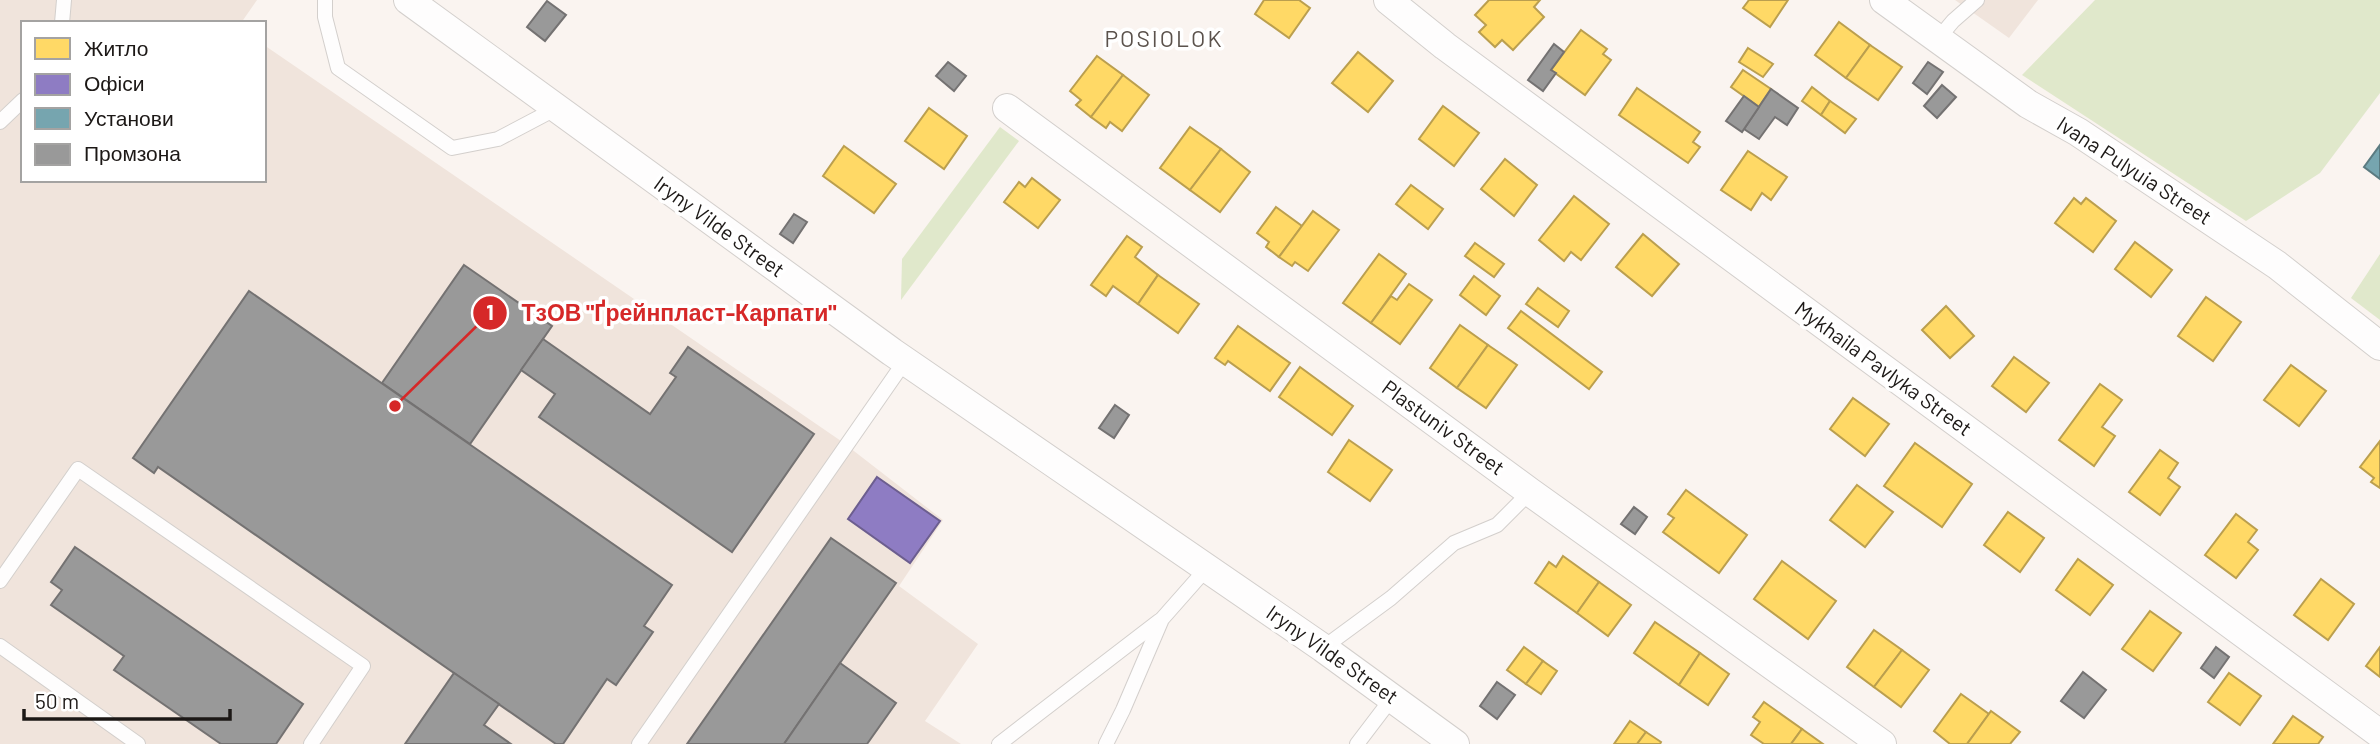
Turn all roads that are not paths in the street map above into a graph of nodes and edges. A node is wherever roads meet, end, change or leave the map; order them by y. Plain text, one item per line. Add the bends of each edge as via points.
1 (64, 0) edge
2 (325, 0) edge
3 (408, 0) edge
4 (1388, 0) edge
5 (1884, 0) edge
6 (1977, 0) edge
7 (62, 21) edge
8 (1938, 39) junction
9 (21, 102) edge
10 (1007, 108) dead end
11 (555, 109) junction
12 (0, 122) edge
13 (2380, 346) edge
14 (905, 361) junction
15 (1530, 492) junction
16 (1207, 568) junction
17 (0, 581) edge
18 (1162, 619) junction
19 (0, 646) edge
20 (1323, 648) junction
21 (1392, 698) junction
22 (2380, 734) edge
23 (138, 744) edge
24 (310, 744) edge
25 (639, 744) edge
26 (999, 744) edge
27 (1106, 744) edge
28 (1357, 744) edge
29 (1455, 744) edge
30 (1882, 744) edge

1 - 7 lane
2 - 11 lane via 338,68 452,148 498,139
3 - 11 street, Iryny Vilde Street
4 - 22 street, Mykhaila Pavlyka Street via 1478,71
5 - 8 street, Ivana Pulyuia Street
6 - 8 lane
8 - 13 street, Ivana Pulyuia Street via 2028,104 2078,132 2277,265
9 - 12 lane
10 - 15 street, Plastuniv Street
11 - 14 street, Iryny Vilde Street
14 - 16 street, Iryny Vilde Street
14 - 25 lane
15 - 20 lane via 1497,525 1454,543 1391,598
15 - 30 street, Plastuniv Street
16 - 18 lane
16 - 20 street, Iryny Vilde Street
17 - 24 lane via 78,469 363,666
18 - 26 lane
18 - 27 lane
19 - 23 lane
20 - 21 street, Iryny Vilde Street
21 - 28 lane
21 - 29 street, Iryny Vilde Street

